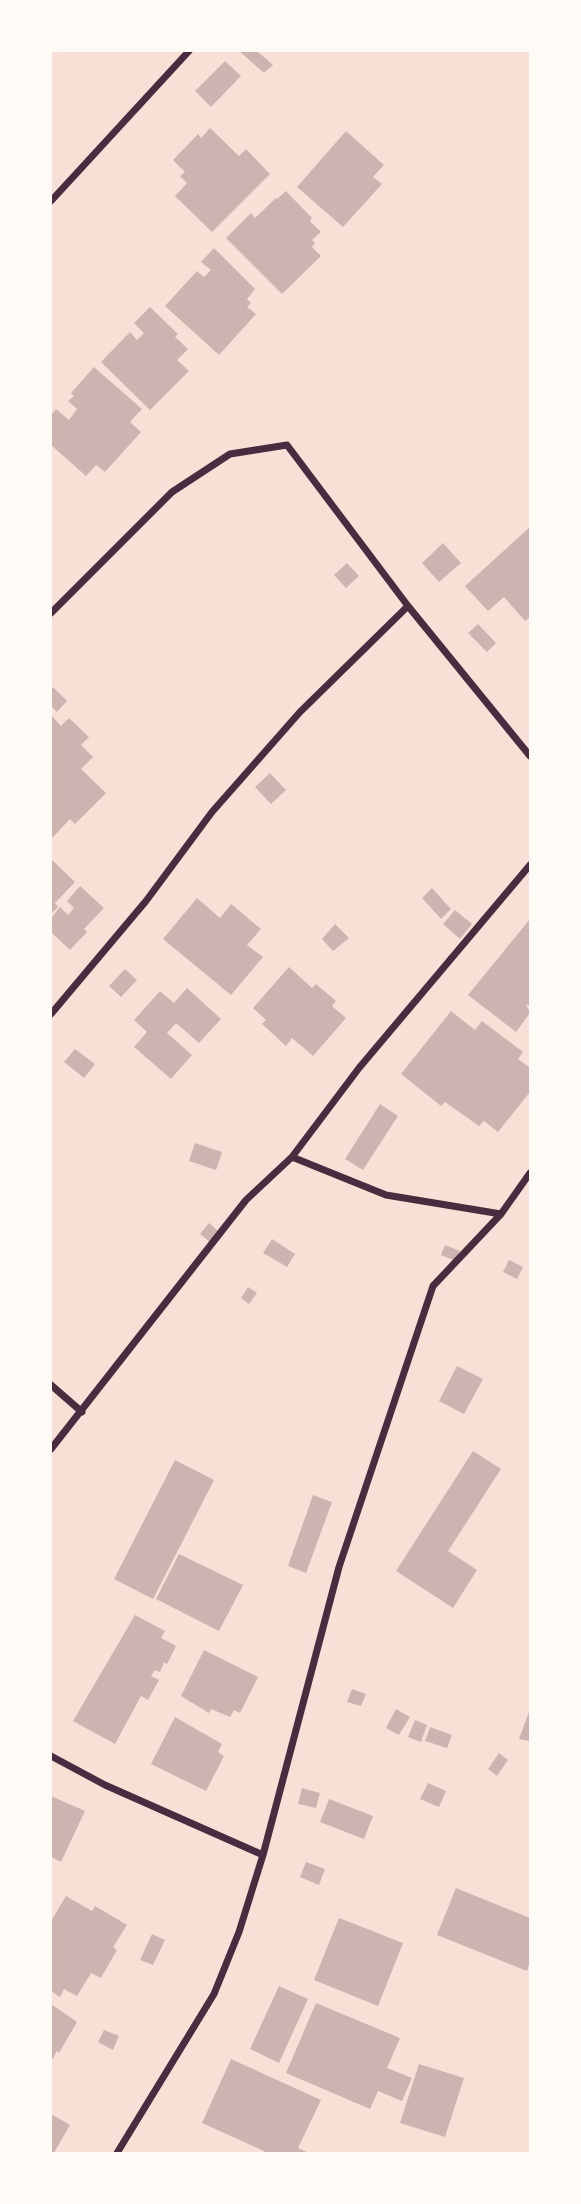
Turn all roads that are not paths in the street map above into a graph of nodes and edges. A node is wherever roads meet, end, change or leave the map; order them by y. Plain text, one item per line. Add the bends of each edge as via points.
1 (189, 51) edge
2 (51, 201) edge
3 (408, 607) junction
4 (51, 613) edge
5 (530, 755) edge
6 (530, 865) edge
7 (51, 1014) edge
8 (292, 1157) junction
9 (530, 1173) edge
10 (501, 1214) junction
11 (51, 1385) edge
12 (82, 1412) junction
13 (51, 1449) edge
14 (51, 1756) edge
15 (263, 1855) junction
16 (117, 2153) edge

1 - 2 street
3 - 4 street via 287,445 230,454 172,492
3 - 5 street
3 - 7 street via 300,712 221,802
6 - 8 street via 359,1069
8 - 10 street via 386,1195
8 - 12 street via 246,1200
9 - 10 street
10 - 15 street via 433,1286 339,1567
11 - 12 street
12 - 13 street
14 - 15 street
15 - 16 street via 214,1994

